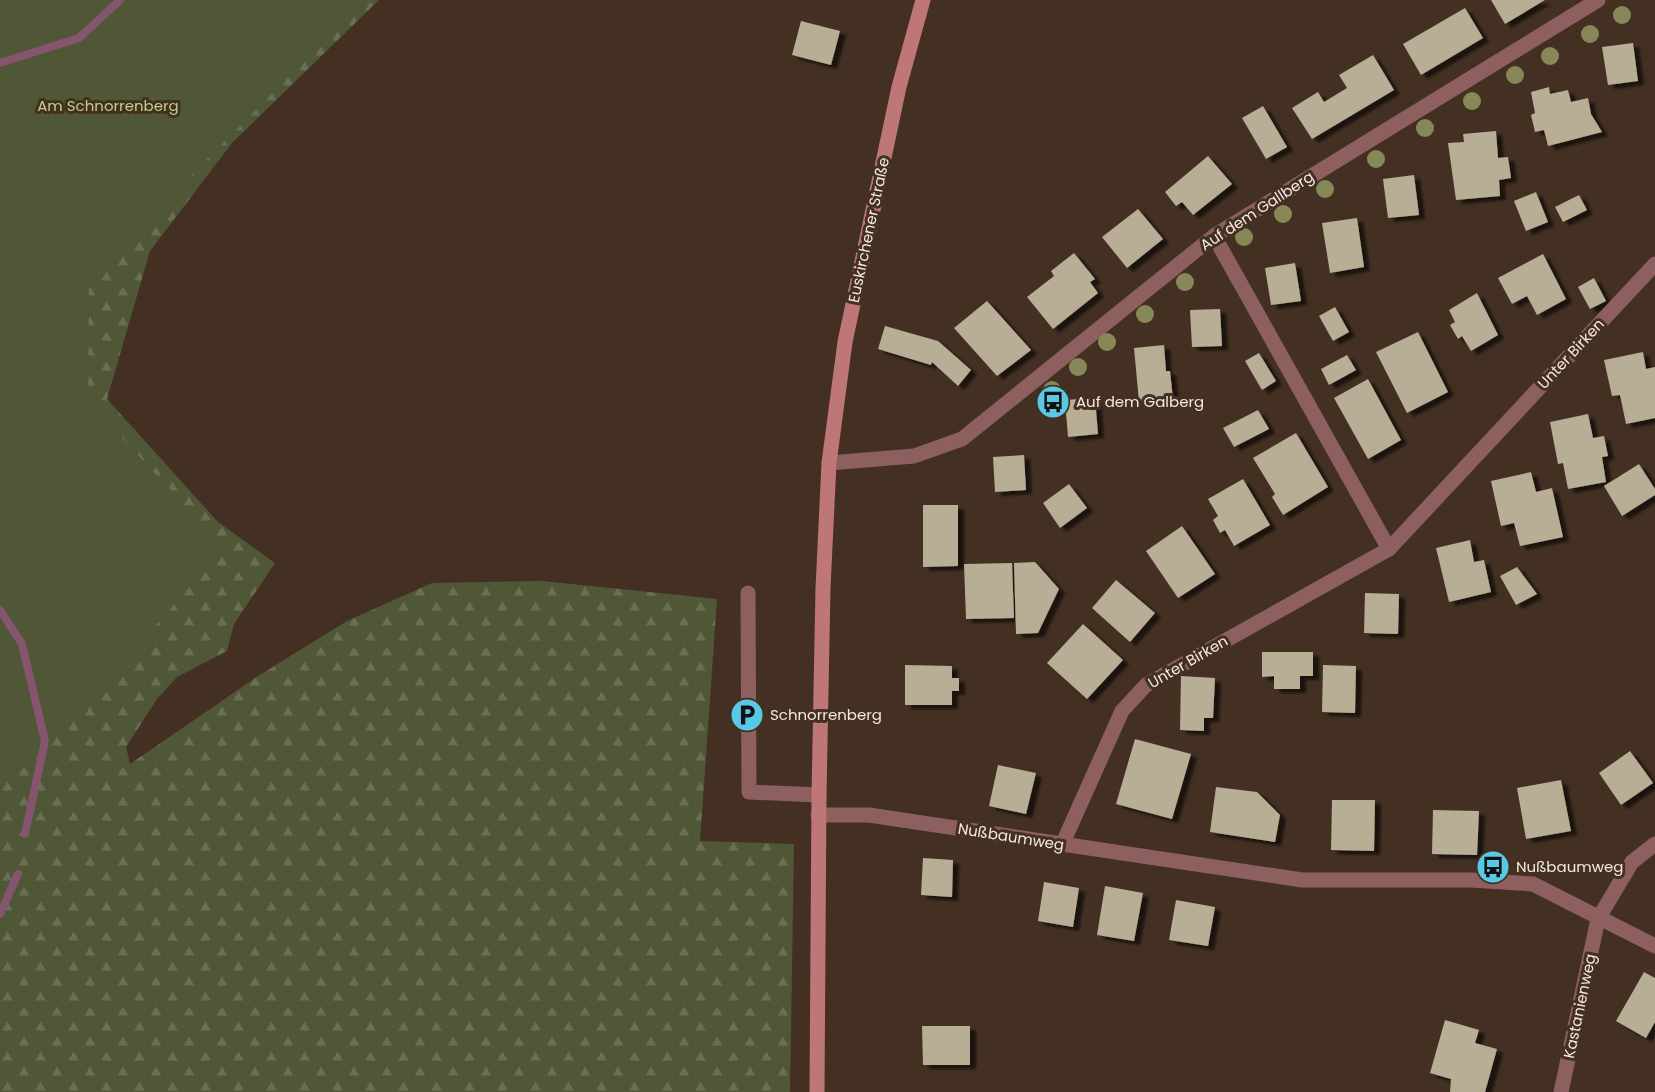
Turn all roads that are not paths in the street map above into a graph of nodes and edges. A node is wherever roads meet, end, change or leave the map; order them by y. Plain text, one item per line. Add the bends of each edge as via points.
1 (923, 0) edge
2 (1598, 0) edge
3 (1214, 236) junction
4 (1655, 264) edge
5 (829, 463) junction
6 (1389, 549) junction
7 (748, 593) dead end
8 (819, 795) junction
9 (818, 815) junction
10 (1062, 844) junction
11 (1655, 844) edge
12 (1598, 919) junction
13 (1655, 946) edge
14 (817, 1092) edge
15 (1561, 1092) edge

1 - 5 main road, Euskirchener Straße via 899,87 845,342
2 - 3 street, Auf dem Gallberg
3 - 5 street, Auf dem Gallberg via 962,439 914,456
3 - 6 street
4 - 6 street, Unter Birken
5 - 8 main road
6 - 10 street, Unter Birken via 1146,685 1122,711
7 - 8 street via 749,792
8 - 9 main road
9 - 10 street, Nußbaumweg via 869,814
9 - 14 main road
10 - 12 street, Nußbaumweg via 1302,880 1533,884
11 - 12 street, Kastanienweg via 1632,862
12 - 13 street, Nußbaumweg
12 - 15 street, Kastanienweg

